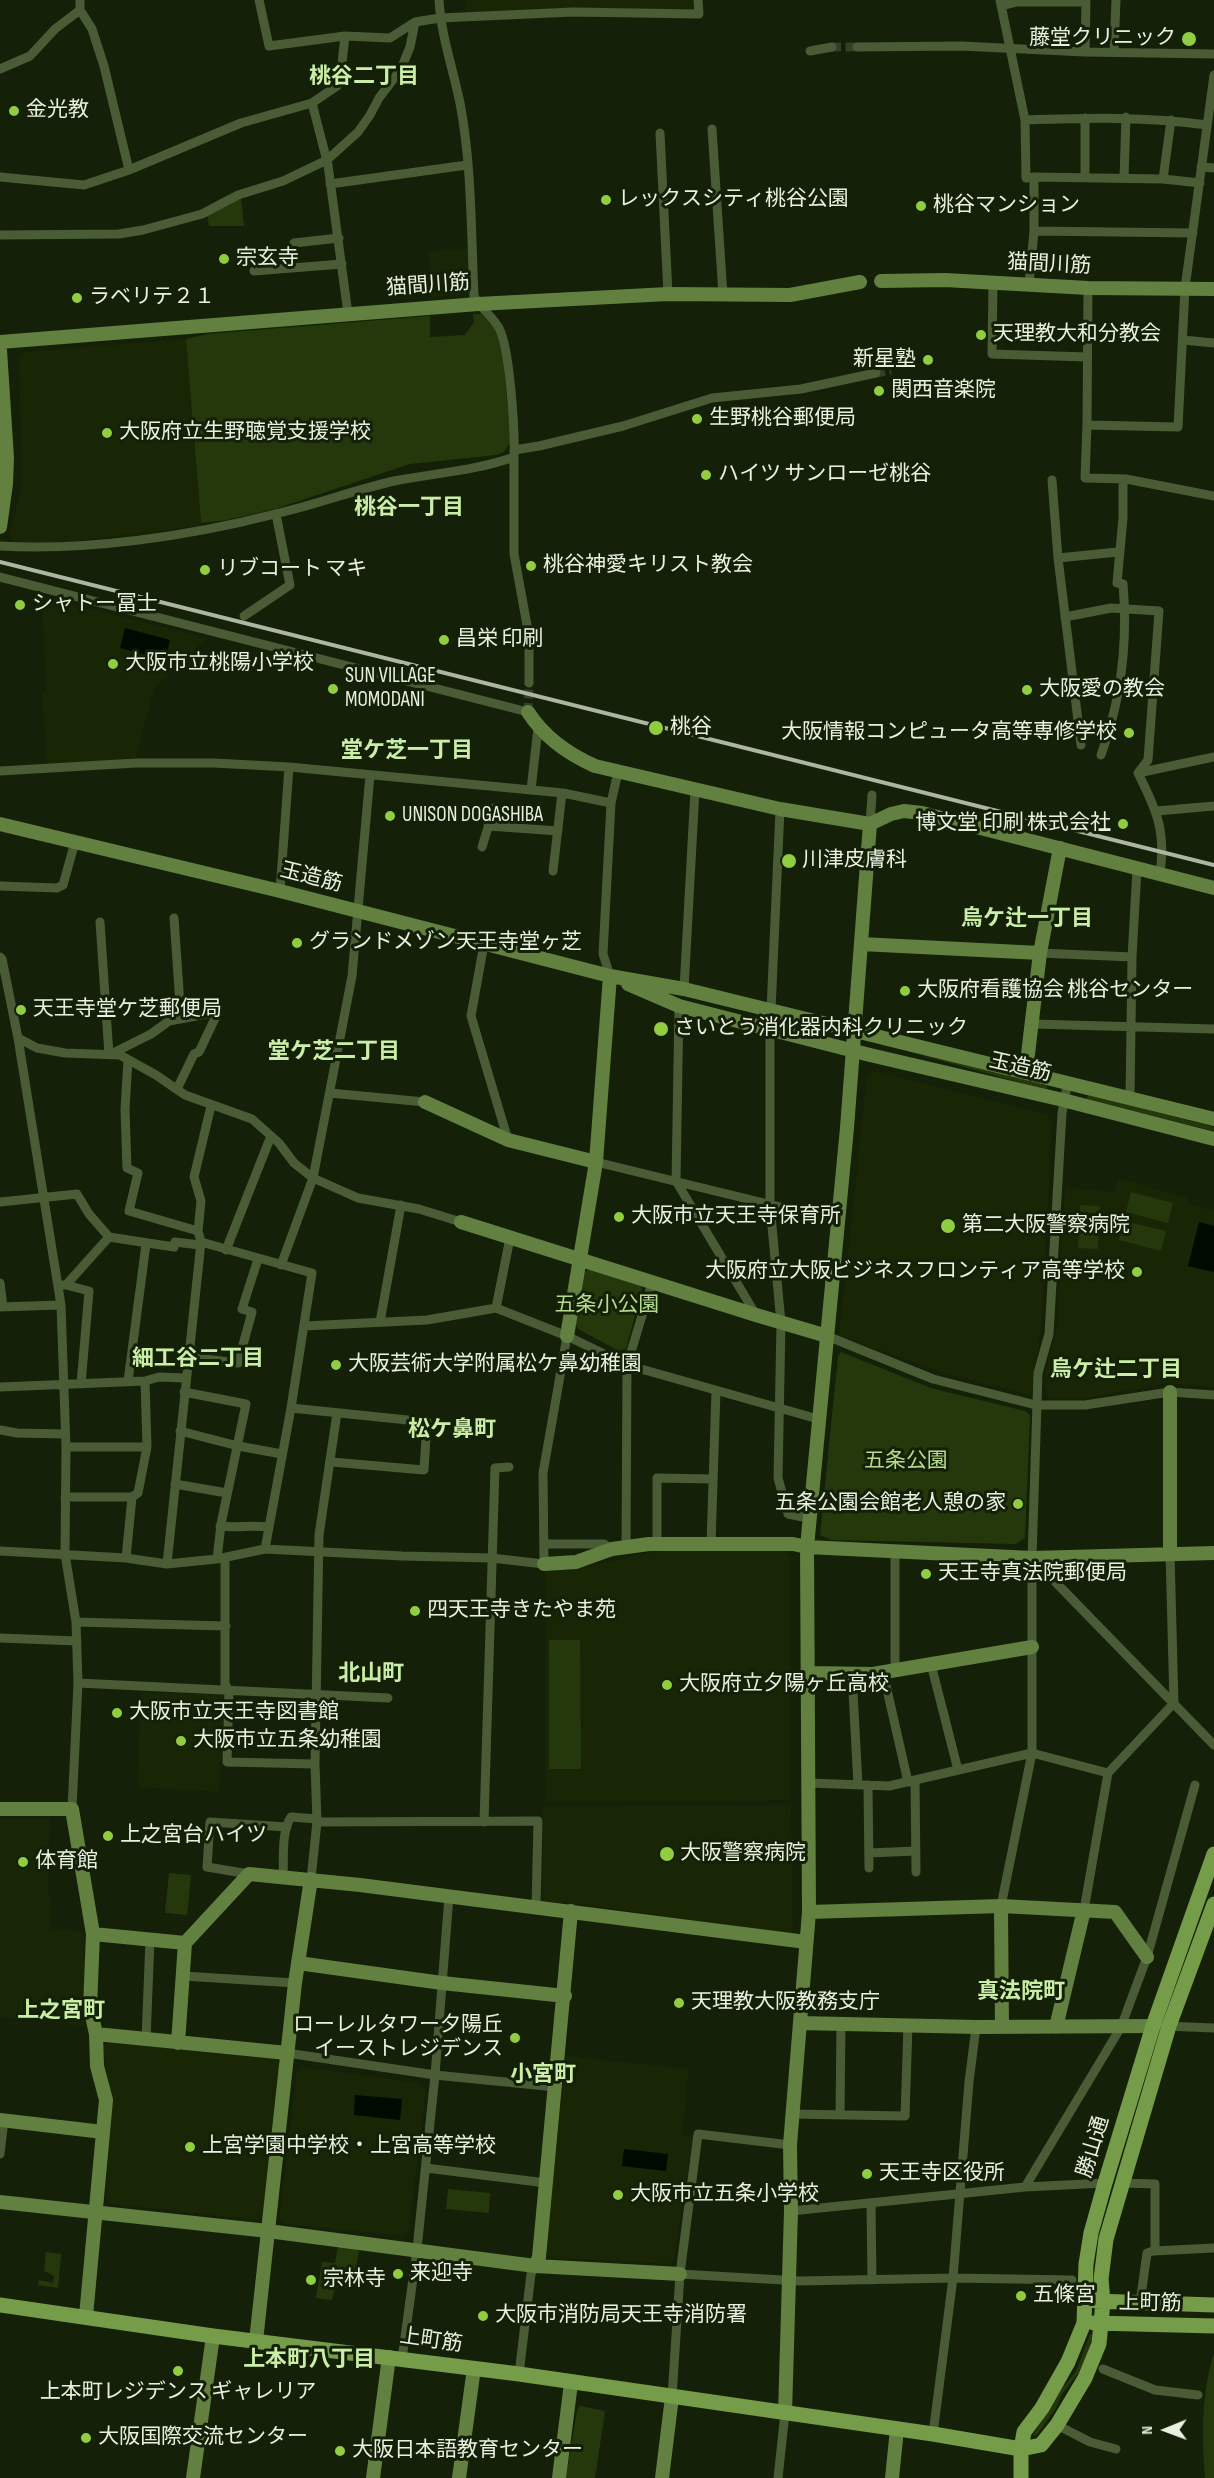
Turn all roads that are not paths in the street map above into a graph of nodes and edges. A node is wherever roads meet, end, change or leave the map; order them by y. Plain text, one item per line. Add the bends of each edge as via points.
1 (259, 0) edge
2 (439, 0) edge
3 (698, 0) edge
4 (1116, 0) edge
5 (1068, 1) edge
6 (1001, 3) edge
7 (80, 5) edge
8 (440, 18) junction
9 (415, 22) junction
10 (345, 36) junction
11 (832, 47) tunnel mouth
12 (857, 47) tunnel mouth
13 (1010, 48) junction
14 (810, 51) dead end
15 (1114, 51) junction
16 (1085, 52) junction
17 (1214, 54) edge
18 (0, 69) edge
19 (1214, 75) edge
20 (312, 103) junction
21 (1126, 117) junction
22 (1085, 118) junction
23 (1025, 120) junction
24 (1171, 120) junction
25 (1207, 125) junction
26 (712, 129) dead end
27 (660, 133) dead end
28 (327, 160) junction
29 (467, 165) junction
30 (1202, 167) junction
31 (1214, 168) edge
32 (129, 170) junction
33 (0, 177) edge
34 (1034, 177) junction
35 (1085, 178) junction
36 (1124, 178) junction
37 (1163, 179) junction
38 (1200, 183) junction
39 (330, 184) junction
40 (1034, 231) junction
41 (1193, 233) junction
42 (0, 235) edge
43 (339, 238) junction
44 (294, 243) dead end
45 (342, 264) junction
46 (254, 271) dead end
47 (881, 281) dead end
48 (860, 282) dead end
49 (993, 283) junction
50 (1029, 284) junction
51 (1088, 288) junction
52 (1185, 288) junction
53 (1214, 289) edge
54 (668, 294) junction
55 (723, 295) junction
56 (478, 304) junction
57 (348, 314) junction
58 (1183, 340) junction
59 (0, 342) edge
60 (1214, 343) edge
61 (0, 350) edge
62 (1087, 357) junction
63 (876, 373) tunnel mouth
64 (1087, 425) junction
65 (2, 429) edge
66 (514, 453) junction
67 (0, 457) edge
68 (1122, 479) junction
69 (1052, 480) dead end
70 (1214, 496) edge
71 (276, 514) junction
72 (0, 527) edge
73 (0, 546) edge
74 (1118, 552) junction
75 (1058, 558) junction
76 (0, 577) edge
77 (1125, 609) junction
78 (244, 616) dead end
79 (1065, 617) junction
80 (529, 683) tunnel mouth
81 (528, 712) joint
82 (538, 728) junction
83 (1081, 745) dead end
84 (1101, 755) dead end
85 (1214, 757) edge
86 (289, 767) junction
87 (0, 771) edge
88 (618, 772) junction
89 (1138, 773) junction
90 (370, 775) junction
91 (531, 790) junction
92 (695, 790) junction
93 (562, 793) junction
94 (872, 795) dead end
95 (611, 803) junction
96 (1214, 806) edge
97 (494, 808) dead end
98 (780, 809) junction
99 (1157, 811) junction
100 (0, 824) edge
101 (870, 824) junction
102 (488, 826) junction
103 (558, 831) junction
104 (75, 842) junction
105 (482, 848) dead end
106 (1060, 848) junction
107 (1137, 869) junction
108 (553, 871) dead end
109 (1160, 874) junction
110 (0, 886) edge
111 (1214, 888) edge
112 (280, 891) junction
113 (356, 911) junction
114 (174, 918) dead end
115 (100, 922) dead end
116 (484, 944) junction
117 (861, 944) junction
118 (1040, 953) junction
119 (0, 957) edge
120 (1132, 957) junction
121 (610, 976) junction
122 (684, 989) junction
123 (679, 1006) junction
124 (771, 1010) junction
125 (181, 1018) junction
126 (1032, 1024) junction
127 (1131, 1027) junction
128 (1214, 1029) edge
129 (770, 1030) junction
130 (855, 1030) junction
131 (18, 1038) junction
132 (853, 1051) junction
133 (109, 1055) junction
134 (128, 1060) junction
135 (1026, 1071) junction
136 (1068, 1081) junction
137 (177, 1089) junction
138 (330, 1093) junction
139 (1130, 1096) junction
140 (1064, 1100) junction
141 (425, 1102) joint
142 (211, 1106) junction
143 (1214, 1119) edge
144 (271, 1136) junction
145 (1214, 1139) edge
146 (508, 1140) junction
147 (597, 1162) junction
148 (313, 1178) junction
149 (676, 1180) junction
150 (43, 1197) junction
151 (0, 1202) edge
152 (401, 1205) junction
153 (770, 1205) junction
154 (838, 1221) junction
155 (461, 1222) joint
156 (198, 1230) junction
157 (109, 1237) junction
158 (510, 1238) junction
159 (146, 1244) junction
160 (201, 1244) junction
161 (226, 1250) junction
162 (258, 1259) junction
163 (580, 1260) junction
164 (281, 1265) junction
165 (0, 1283) edge
166 (652, 1283) junction
167 (62, 1285) junction
168 (61, 1305) junction
169 (1, 1307) edge
170 (496, 1308) junction
171 (756, 1315) junction
172 (380, 1322) junction
173 (781, 1323) junction
174 (304, 1326) junction
175 (567, 1336) junction
176 (827, 1336) junction
177 (188, 1357) junction
178 (627, 1365) junction
179 (185, 1378) junction
180 (128, 1381) junction
181 (145, 1381) junction
182 (81, 1384) junction
183 (62, 1385) junction
184 (0, 1387) edge
185 (716, 1391) junction
186 (184, 1392) junction
187 (1170, 1392) junction
188 (1214, 1395) edge
189 (1036, 1405) junction
190 (291, 1408) junction
191 (780, 1410) junction
192 (337, 1413) junction
193 (818, 1419) junction
194 (0, 1430) edge
195 (180, 1431) junction
196 (65, 1434) junction
197 (238, 1446) junction
198 (147, 1447) junction
199 (66, 1448) junction
200 (282, 1454) junction
201 (332, 1462) junction
202 (509, 1467) dead end
203 (713, 1479) junction
204 (175, 1484) junction
205 (227, 1493) junction
206 (65, 1497) junction
207 (132, 1497) junction
208 (808, 1518) junction
209 (220, 1526) junction
210 (268, 1527) junction
211 (544, 1544) junction
212 (657, 1544) junction
213 (711, 1544) junction
214 (807, 1547) junction
215 (619, 1548) junction
216 (265, 1549) junction
217 (0, 1551) edge
218 (319, 1551) junction
219 (896, 1552) junction
220 (1214, 1553) edge
221 (65, 1554) junction
222 (1170, 1554) junction
223 (126, 1558) junction
224 (221, 1558) junction
225 (491, 1558) junction
226 (1032, 1558) junction
227 (167, 1564) junction
228 (544, 1564) junction
229 (76, 1622) junction
230 (226, 1626) junction
231 (0, 1638) edge
232 (77, 1641) junction
233 (1032, 1647) junction
234 (931, 1664) junction
235 (889, 1671) junction
236 (809, 1673) junction
237 (852, 1673) junction
238 (78, 1683) junction
239 (229, 1691) junction
240 (316, 1695) junction
241 (388, 1698) dead end
242 (1174, 1703) junction
243 (1214, 1745) edge
244 (1032, 1753) junction
245 (315, 1764) junction
246 (958, 1770) junction
247 (1108, 1773) junction
248 (911, 1781) junction
249 (809, 1783) junction
250 (858, 1785) junction
251 (868, 1785) junction
252 (1195, 1785) dead end
253 (0, 1809) edge
254 (72, 1809) junction
255 (317, 1820) junction
256 (484, 1822) junction
257 (286, 1827) junction
258 (916, 1851) junction
259 (869, 1853) junction
260 (1214, 1854) edge
261 (869, 1868) dead end
262 (916, 1872) dead end
263 (249, 1874) junction
264 (283, 1876) junction
265 (311, 1879) junction
266 (449, 1896) junction
267 (1214, 1904) edge
268 (1001, 1906) junction
269 (536, 1907) junction
270 (1084, 1910) junction
271 (571, 1911) junction
272 (809, 1912) junction
273 (93, 1934) junction
274 (150, 1940) junction
275 (806, 1942) junction
276 (185, 1943) junction
277 (1146, 1957) junction
278 (298, 1963) junction
279 (183, 1976) junction
280 (294, 1983) junction
281 (442, 1983) junction
282 (565, 1996) junction
283 (800, 2023) junction
284 (841, 2024) junction
285 (908, 2025) junction
286 (1153, 2026) junction
287 (1169, 2026) junction
288 (976, 2027) junction
289 (1002, 2027) junction
290 (1056, 2027) junction
291 (1120, 2027) junction
292 (1214, 2028) edge
293 (96, 2034) junction
294 (146, 2039) junction
295 (178, 2043) junction
296 (287, 2053) junction
297 (435, 2075) junction
298 (556, 2087) junction
299 (791, 2114) junction
300 (840, 2115) junction
301 (2, 2120) edge
302 (103, 2132) junction
303 (790, 2145) junction
304 (0, 2154) edge
305 (426, 2168) junction
306 (546, 2183) junction
307 (1105, 2183) junction
308 (1122, 2183) junction
309 (1025, 2187) junction
310 (960, 2194) junction
311 (0, 2202) edge
312 (871, 2203) junction
313 (791, 2211) junction
314 (96, 2213) junction
315 (268, 2231) junction
316 (1214, 2248) edge
317 (417, 2249) junction
318 (1155, 2251) junction
319 (535, 2266) junction
320 (680, 2274) junction
321 (953, 2278) junction
322 (789, 2279) junction
323 (872, 2280) junction
324 (1072, 2280) dead end
325 (1086, 2301) junction
326 (1103, 2302) junction
327 (1140, 2303) junction
328 (0, 2305) edge
329 (1214, 2305) edge
330 (86, 2316) junction
331 (1084, 2323) junction
332 (1102, 2324) junction
333 (1214, 2326) edge
334 (213, 2336) junction
335 (256, 2341) junction
336 (396, 2358) junction
337 (474, 2368) junction
338 (1103, 2369) dead end
339 (519, 2374) junction
340 (572, 2383) junction
341 (1198, 2395) dead end
342 (672, 2397) junction
343 (785, 2414) junction
344 (1057, 2425) junction
345 (897, 2429) junction
346 (933, 2434) junction
347 (1021, 2449) junction
348 (1116, 2449) dead end
349 (193, 2478) edge
350 (373, 2478) edge
351 (459, 2478) edge
352 (559, 2478) edge
353 (662, 2478) edge
354 (778, 2478) edge
355 (892, 2478) edge
356 (1021, 2478) edge

1 - 10 street via 268,46
2 - 8 street
3 - 8 street via 699,14 573,12
4 - 15 street
5 - 6 street
5 - 16 street via 1086,2
6 - 13 street
7 - 18 street via 30,56
7 - 32 street via 104,66
8 - 9 street
8 - 29 street via 459,102
9 - 10 street via 390,39
9 - 28 street via 400,69 358,132
10 - 20 street via 337,86
11 - 14 street
12 - 13 street
13 - 16 street
13 - 23 street
15 - 16 street
15 - 17 street
19 - 25 street
20 - 28 street
20 - 32 street via 241,123
21 - 22 street
21 - 24 street
21 - 36 street
22 - 23 street
22 - 35 street
23 - 34 street via 1026,178
24 - 25 street
24 - 37 street
25 - 30 street
26 - 55 street
27 - 54 street
28 - 39 street
28 - 42 street via 238,195 202,214 143,230 111,235
29 - 39 street
29 - 56 street via 474,296
30 - 31 street
30 - 38 street
32 - 33 street via 84,185
34 - 35 street
34 - 40 street
35 - 36 street
36 - 37 street
37 - 38 street
38 - 41 street
39 - 43 street
40 - 41 street
40 - 50 street
41 - 52 street
43 - 44 street
43 - 45 street
45 - 46 street
45 - 57 street
47 - 49 street, 猫間川筋
48 - 55 street, 猫間川筋 via 790,295
49 - 50 street, 猫間川筋
49 - 62 street via 992,354
50 - 51 street, 猫間川筋
51 - 52 street, 猫間川筋
51 - 62 street
52 - 53 street, 猫間川筋
52 - 58 street
54 - 55 street, 猫間川筋
54 - 56 street, 猫間川筋
56 - 57 street, 猫間川筋
56 - 66 street via 500,330
57 - 59 street, 猫間川筋
58 - 60 street
58 - 64 street via 1178,428
61 - 65 street
62 - 64 street
63 - 66 street via 801,388 712,398
64 - 68 street via 1085,478
65 - 67 street
65 - 72 street via 7,458
66 - 71 street via 491,465 393,482
66 - 80 street via 514,554 529,636
68 - 70 street
68 - 74 street via 1123,518
69 - 75 street
71 - 73 street via 205,530 60,548
71 - 78 street via 290,585
74 - 75 street
74 - 77 street via 1117,583 1123,584
75 - 79 street
76 - 81 street
77 - 79 street
77 - 84 street via 1118,698
77 - 89 street via 1160,611 1148,760
79 - 83 street
81 - 82 street
82 - 88 street via 576,758
82 - 91 street
85 - 89 street
86 - 87 street via 159,763
86 - 90 street
86 - 112 street
88 - 92 street
88 - 95 street
89 - 99 street
90 - 91 street
90 - 113 street
91 - 93 street
92 - 98 street
92 - 122 street
93 - 95 street
93 - 103 street
94 - 101 street
95 - 121 street via 603,954
96 - 99 street
97 - 102 street
98 - 101 street
98 - 124 street
99 - 109 street via 1164,849
100 - 104 street, 玉造筋
101 - 106 street via 904,811 922,813
101 - 117 street
102 - 103 street
102 - 105 street
103 - 108 street
104 - 110 street via 63,885
104 - 112 street, 玉造筋
106 - 107 street
106 - 118 street
107 - 109 street
107 - 120 street
109 - 111 street
112 - 113 street, 玉造筋
113 - 116 street, 玉造筋
113 - 138 street via 352,976
114 - 125 street
115 - 133 street
116 - 121 street, 玉造筋
116 - 146 street via 471,1016
117 - 118 street
117 - 130 street
118 - 120 street
118 - 126 street
119 - 131 street
120 - 127 street
121 - 122 street, 玉造筋
121 - 123 street, 玉造筋
121 - 147 street
122 - 124 street, 玉造筋
123 - 129 street, 玉造筋
123 - 149 street
124 - 130 street, 玉造筋
125 - 133 street
125 - 137 street via 218,1012
126 - 127 street
126 - 135 street
127 - 128 street
127 - 139 street
129 - 132 street, 玉造筋
129 - 153 street
130 - 132 street
130 - 135 street, 玉造筋
131 - 133 street via 37,1048
131 - 150 street
132 - 140 street, 玉造筋
132 - 154 street
133 - 134 street
134 - 137 street
134 - 156 street via 127,1168 138,1173 129,1211
135 - 136 street, 玉造筋
136 - 139 street, 玉造筋
136 - 140 street
137 - 142 street
138 - 141 street
138 - 148 street
139 - 143 street, 玉造筋
140 - 145 street, 玉造筋
140 - 189 street via 1049,1334 1038,1373
141 - 146 street
142 - 144 street via 252,1119
142 - 156 street via 194,1177 201,1201
144 - 148 street
144 - 161 street
146 - 147 street
147 - 149 street
147 - 163 street
148 - 152 street via 358,1198
148 - 164 street
149 - 153 street
149 - 171 street
150 - 151 street
150 - 157 street via 77,1194
150 - 167 street
152 - 155 street
152 - 172 street
153 - 154 street
153 - 173 street
154 - 176 street
155 - 158 street
156 - 160 street
157 - 159 street
157 - 167 street
158 - 163 street
158 - 170 street
159 - 160 street
159 - 180 street
160 - 161 street
160 - 177 street
161 - 162 street
162 - 164 street
162 - 177 street via 242,1309 252,1312 238,1363
163 - 166 street
163 - 175 street
164 - 174 street via 312,1273
165 - 169 street
166 - 171 street
166 - 178 street
167 - 168 street
167 - 182 street via 89,1291
168 - 169 street
168 - 183 street
170 - 172 street via 427,1320
170 - 175 street
171 - 173 street
172 - 174 street
173 - 176 street
173 - 191 street
174 - 190 street
175 - 178 street
175 - 211 street via 543,1473
176 - 189 street via 933,1379
176 - 193 street
177 - 179 street
178 - 185 street
178 - 215 street
179 - 181 street
179 - 186 street
180 - 181 street
180 - 182 street
181 - 198 street
182 - 183 street
183 - 184 street
183 - 196 street
185 - 191 street
185 - 203 street
186 - 195 street
186 - 197 street via 246,1404
187 - 188 street
187 - 189 street via 1086,1405
187 - 222 street
189 - 226 street
190 - 192 street
190 - 200 street
191 - 193 street
191 - 208 street via 777,1478 788,1514
192 - 201 street
192 - 201 street via 427,1422 424,1470
193 - 208 street
194 - 196 street
195 - 197 street
195 - 204 street
196 - 199 street
197 - 200 street
197 - 205 street
198 - 199 street
198 - 207 street via 138,1493
199 - 206 street
200 - 210 street
201 - 218 street
202 - 225 street via 495,1468
203 - 212 street via 657,1478
203 - 213 street
204 - 205 street
204 - 227 street
205 - 209 street
206 - 207 street
206 - 221 street
207 - 223 street
208 - 214 street
209 - 210 street
209 - 224 street
210 - 216 street
211 - 215 street via 604,1544
211 - 228 street
212 - 213 street
212 - 215 street
213 - 214 street
214 - 219 street
214 - 236 street
215 - 228 street via 576,1562
216 - 218 street
216 - 224 street
217 - 221 street
218 - 225 street
218 - 240 street
219 - 226 street
219 - 235 street
220 - 222 street
221 - 223 street
221 - 229 street
222 - 226 street
222 - 242 street
223 - 227 street
224 - 227 street
224 - 230 street
225 - 228 street
225 - 256 street
226 - 233 street
226 - 242 street
229 - 230 street
229 - 232 street
230 - 239 street via 225,1684
231 - 232 street
232 - 238 street
233 - 234 street
233 - 244 street
234 - 235 street
234 - 246 street
235 - 237 street
235 - 248 street
236 - 237 street
236 - 249 street
237 - 250 street
238 - 239 street
238 - 254 street
239 - 240 street
239 - 245 street via 227,1762
240 - 241 street
240 - 245 street
242 - 243 street
242 - 247 street
244 - 246 street
244 - 247 street
244 - 268 street
245 - 255 street
246 - 248 street
247 - 270 street
248 - 251 street
248 - 258 street
249 - 250 street
249 - 272 street
250 - 251 street
251 - 259 street
252 - 277 street
253 - 254 street
254 - 273 street
255 - 256 street
255 - 257 street via 291,1817
255 - 265 street
256 - 269 street via 538,1821
257 - 263 street via 210,1822 207,1867
257 - 264 street
258 - 259 street
258 - 262 street
259 - 261 street
260 - 286 main road, 勝山通
263 - 264 street
263 - 276 street
264 - 265 street
265 - 266 street
265 - 278 street
266 - 269 street
266 - 281 street
267 - 287 main road, 勝山通
268 - 270 street
268 - 272 street
268 - 289 street
269 - 271 street
270 - 277 street via 1115,1912
270 - 290 street
271 - 275 street
271 - 282 street
272 - 275 street
273 - 274 street
273 - 293 street via 90,2007
274 - 276 street
274 - 294 street
275 - 283 street
276 - 279 street
277 - 291 street
278 - 280 street
278 - 281 street
279 - 280 street
279 - 295 street
280 - 296 street
281 - 282 street
281 - 297 street
282 - 298 street
283 - 284 street
283 - 299 street
284 - 285 street
284 - 300 street
285 - 288 street
285 - 300 street via 905,2116
286 - 287 street
286 - 291 street
286 - 307 main road, 勝山通
287 - 292 street
287 - 308 main road, 勝山通
288 - 289 street
288 - 310 street
289 - 290 street
290 - 291 street
291 - 309 street
293 - 294 street
293 - 302 street via 106,2100
294 - 295 street
295 - 296 street
296 - 297 street
296 - 315 street
297 - 298 street
297 - 305 street
298 - 306 street
299 - 300 street
299 - 303 street
301 - 302 street
301 - 304 street
302 - 314 street
303 - 313 street
303 - 320 street via 699,2134
305 - 306 street
305 - 317 street
306 - 319 street
307 - 309 street
307 - 325 main road, 勝山通 via 1086,2264
308 - 318 street via 1155,2184
308 - 326 main road, 勝山通 via 1106,2239 1101,2279
309 - 310 street
310 - 312 street
310 - 321 street
311 - 314 street
312 - 313 street
312 - 323 street
313 - 322 street
314 - 315 street
314 - 330 street
315 - 317 street
315 - 335 street
316 - 318 street
317 - 319 street
317 - 336 street
318 - 327 street via 1147,2253 1144,2262
319 - 320 street
319 - 339 street
320 - 322 street
320 - 342 street
321 - 323 street
321 - 324 street
321 - 346 street
322 - 323 street
322 - 343 street
325 - 326 main road, 上町筋
325 - 331 main road, 勝山通
326 - 327 main road, 上町筋
326 - 332 main road, 勝山通
327 - 329 main road, 上町筋
328 - 330 main road, 上町筋
330 - 334 main road, 上町筋
331 - 332 main road, 上町筋
331 - 347 main road, 勝山通 via 1068,2362 1024,2432
332 - 333 main road, 上町筋
332 - 344 main road, 勝山通 via 1099,2344 1085,2378
334 - 335 main road, 上町筋
334 - 349 street
335 - 336 main road, 上町筋
336 - 337 main road, 上町筋
336 - 350 street
337 - 339 main road, 上町筋
337 - 351 street
338 - 341 street via 1155,2390
339 - 340 main road, 上町筋
340 - 342 main road, 上町筋
340 - 352 street
342 - 343 main road, 上町筋
342 - 353 street
343 - 345 main road, 上町筋
343 - 354 street
344 - 347 main road, 勝山通 via 1041,2445
344 - 348 street via 1090,2442
345 - 346 main road, 上町筋
345 - 355 street
346 - 347 main road, 上町筋
347 - 356 main road, 勝山通

